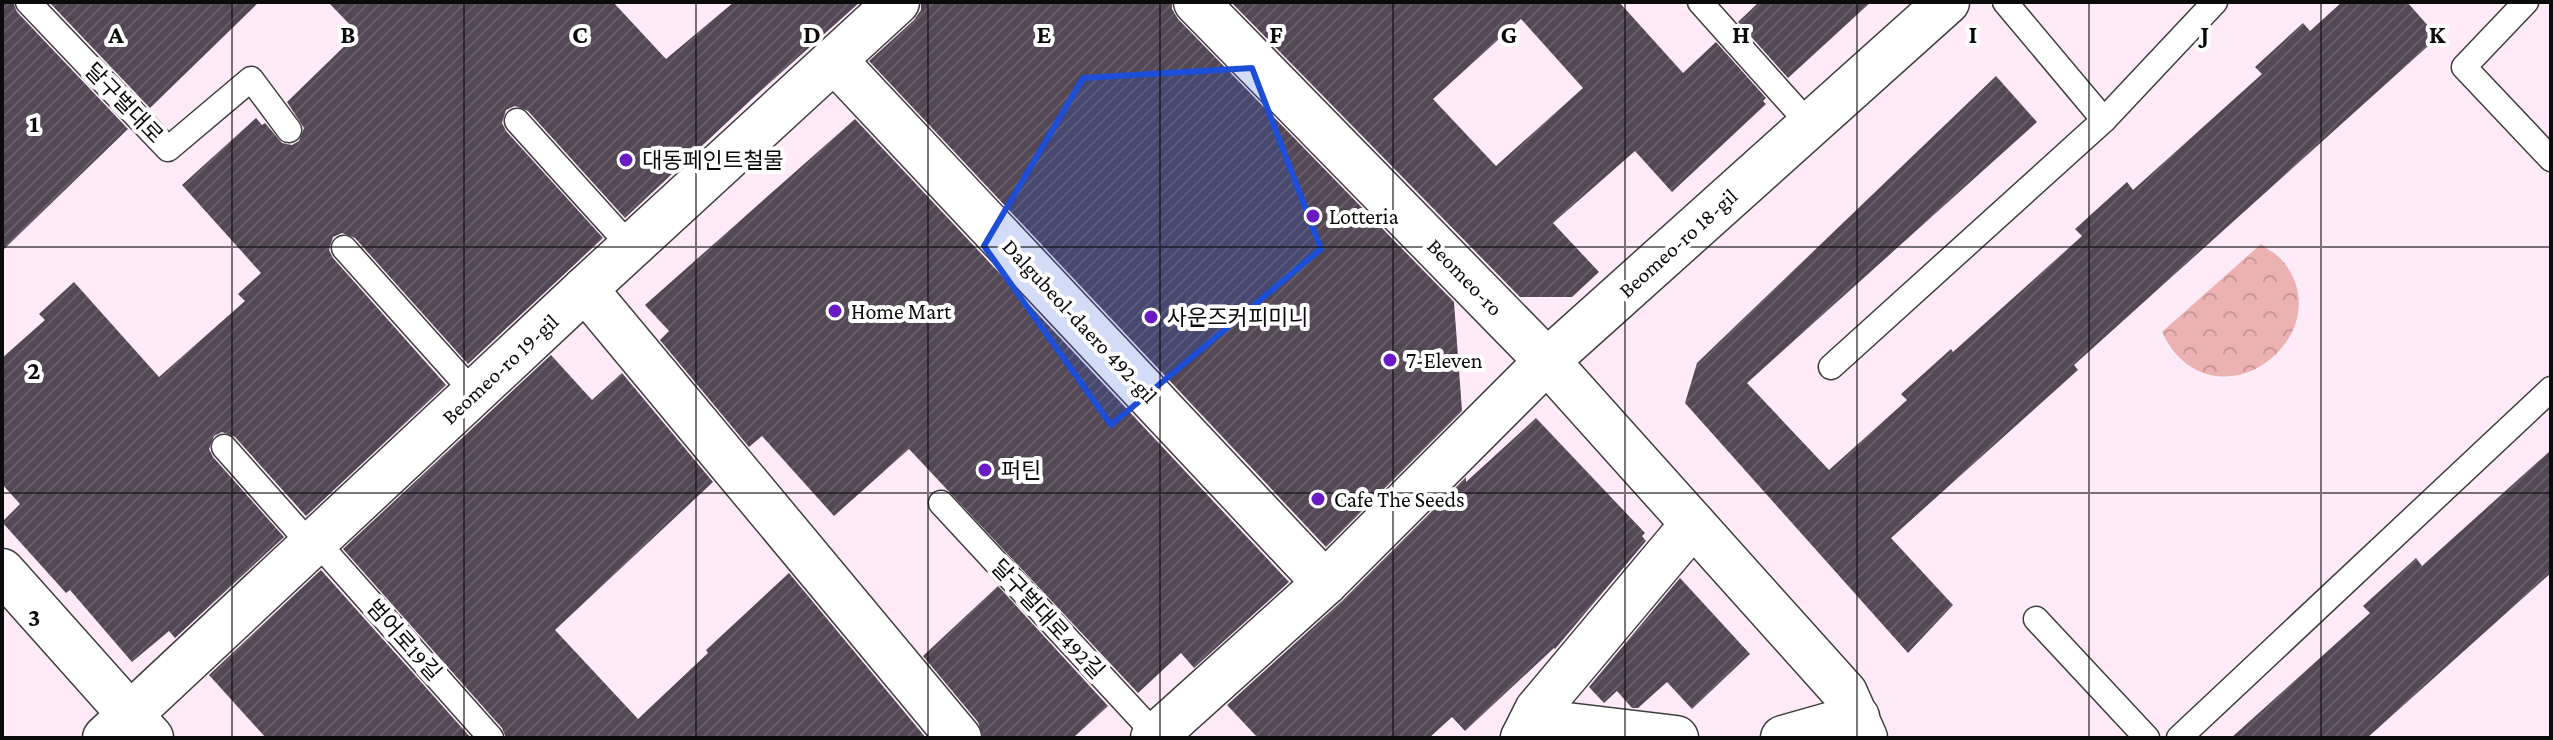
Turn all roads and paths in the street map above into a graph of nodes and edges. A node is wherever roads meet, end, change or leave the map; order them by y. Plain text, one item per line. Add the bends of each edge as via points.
1 (28, 2) edge
2 (897, 2) edge
3 (1196, 2) edge
4 (1700, 2) edge
5 (1947, 2) edge
6 (2005, 2) edge
7 (2215, 2) edge
8 (2526, 2) edge
9 (834, 60) junction
10 (2104, 120) junction
11 (517, 121) dead end
12 (1810, 125) junction
13 (289, 130) dead end
14 (2551, 159) edge
15 (631, 247) junction
16 (344, 248) dead end
17 (585, 289) junction
18 (1547, 361) junction
19 (1831, 367) dead end
20 (2551, 389) edge
21 (474, 393) junction
22 (224, 447) dead end
23 (941, 503) dead end
24 (1693, 524) junction
25 (314, 543) junction
26 (2, 571) edge
27 (1325, 583) junction
28 (2036, 619) dead end
29 (1861, 727) edge
30 (129, 730) edge
31 (1154, 737) edge
32 (491, 738) edge
33 (959, 738) edge
34 (1523, 738) edge
35 (1676, 738) edge
36 (1783, 738) edge
37 (2147, 738) edge
38 (2179, 738) edge

1 - 13 lane, 달구벌대로 via 168,149 251,79
2 - 9 street, Beomeo-ro 19-gil
3 - 18 street, Beomeo-ro
4 - 12 lane
5 - 12 street, Beomeo-ro 18-gil
6 - 10 lane
7 - 10 lane
8 - 14 lane via 2464,67
9 - 15 street, Beomeo-ro 19-gil
9 - 27 street, Dalgubeol-daero 492-gil
10 - 19 lane
11 - 15 lane
12 - 18 street, Beomeo-ro 18-gil
15 - 17 street, Beomeo-ro 19-gil
16 - 21 lane
17 - 21 street, Beomeo-ro 19-gil
17 - 33 street
18 - 24 street, Beomeo-ro
18 - 27 street
20 - 38 lane
21 - 25 street, Beomeo-ro 19-gil
22 - 25 lane, 범어로19길
23 - 31 lane, 달구벌대로492길
24 - 29 street, Beomeo-ro via 1845,693
24 - 34 street via 1537,710
25 - 30 street, Beomeo-ro 19-gil
25 - 32 lane, 범어로19길
26 - 30 street
27 - 31 street
28 - 37 lane
29 - 36 street
34 - 35 street via 1567,725

